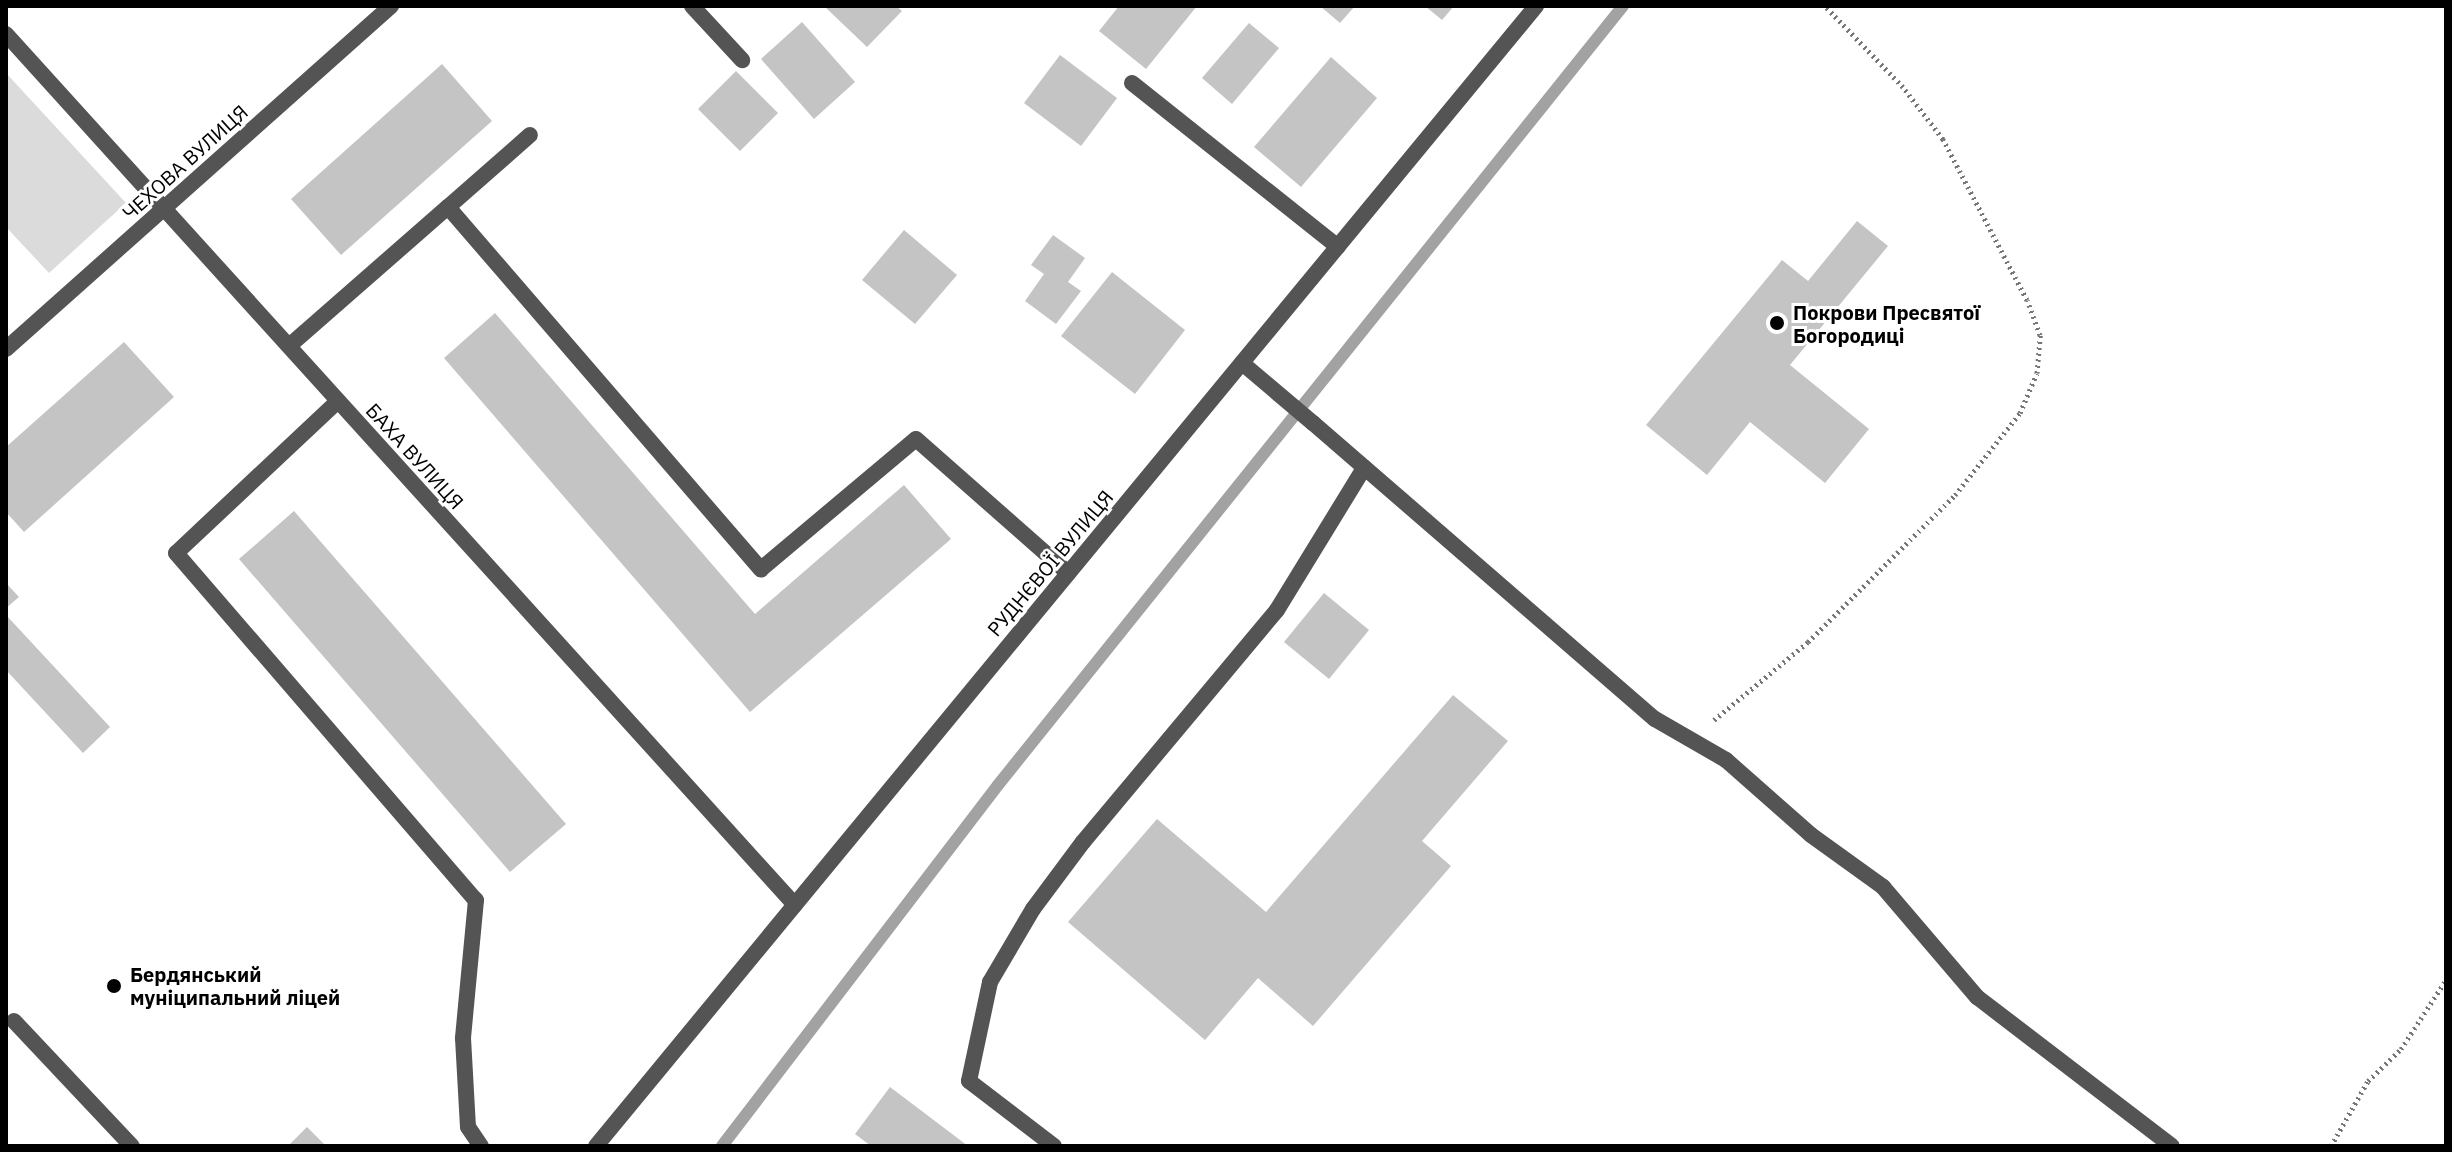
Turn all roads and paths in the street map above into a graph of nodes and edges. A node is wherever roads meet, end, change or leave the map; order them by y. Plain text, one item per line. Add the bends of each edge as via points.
1 (391, 6) edge
2 (692, 6) edge
3 (1536, 6) edge
4 (1825, 6) edge
5 (6, 34) edge
6 (742, 60) dead end
7 (1132, 83) dead end
8 (530, 135) dead end
9 (448, 207) junction
10 (164, 208) junction
11 (1338, 247) junction
12 (289, 346) junction
13 (6, 349) edge
14 (1242, 363) junction
15 (338, 401) junction
16 (1364, 468) junction
17 (1068, 573) junction
18 (1693, 740) junction
19 (795, 905) junction
20 (2446, 980) edge
21 (14, 1021) dead end
22 (132, 1146) edge
23 (481, 1146) edge
24 (596, 1146) edge
25 (1054, 1146) edge
26 (2172, 1146) edge
27 (2331, 1146) edge

1 - 10 street, ЧЕХОВА ВУЛИЦЯ
2 - 6 street
3 - 11 street, РУДНЄВОЇ ВУЛИЦЯ
4 - 18 path via 1903,87 1943,139 2027,300 2040,335 2037,373 2020,413 1955,495 1808,642
5 - 10 street, БАХА ВУЛИЦЯ
7 - 11 street
8 - 9 street
9 - 12 street
9 - 17 street via 761,569 916,439
10 - 12 street, БАХА ВУЛИЦЯ
10 - 13 street, ЧЕХОВА ВУЛИЦЯ
11 - 14 street, РУДНЄВОЇ ВУЛИЦЯ
12 - 15 street, БАХА ВУЛИЦЯ
14 - 16 street
14 - 17 street, РУДНЄВОЇ ВУЛИЦЯ
15 - 19 street, БАХА ВУЛИЦЯ
15 - 23 street via 176,553 476,900 463,1038 468,1127
16 - 18 street via 1655,719
16 - 25 street via 1277,610 1075,853 1033,909 990,982 969,1081
17 - 19 street, РУДНЄВОЇ ВУЛИЦЯ
18 - 26 street via 1726,760 1811,835 1883,887 1977,997
19 - 24 street, РУДНЄВОЇ ВУЛИЦЯ
20 - 27 path via 2401,1049 2368,1081
21 - 22 street

